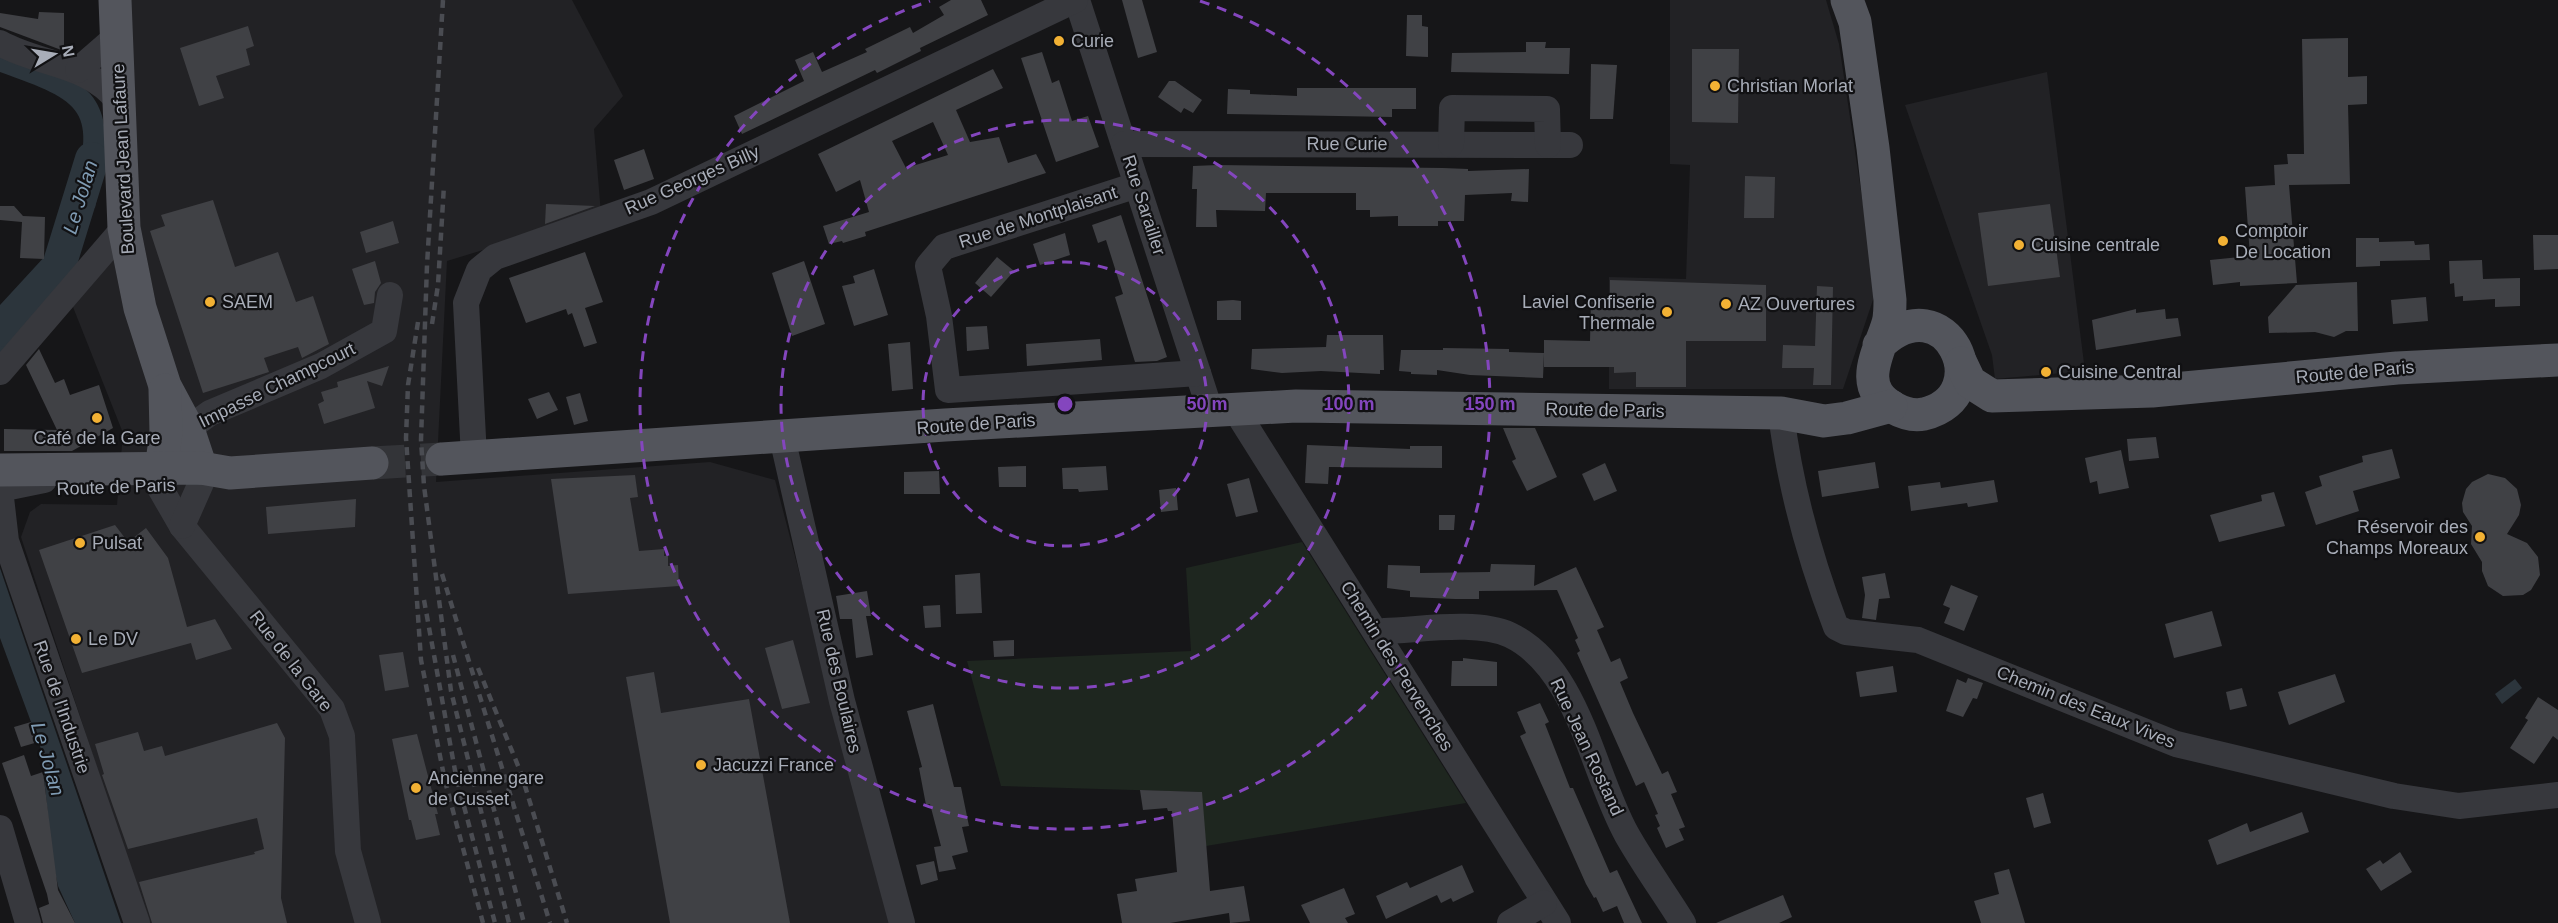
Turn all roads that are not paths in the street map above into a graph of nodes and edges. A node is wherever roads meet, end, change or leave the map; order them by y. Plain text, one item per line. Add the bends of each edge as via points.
1 (116, 0) edge
2 (1076, 0) edge
3 (1847, 0) edge
4 (116, 37) junction
5 (0, 43) edge
6 (78, 70) junction
7 (118, 101) junction
8 (1124, 144) junction
9 (1451, 144) junction
10 (1137, 185) junction
11 (1884, 227) junction
12 (124, 228) junction
13 (390, 295) dead end
14 (1933, 327) junction
15 (1876, 354) junction
16 (2558, 360) edge
17 (1961, 363) junction
18 (0, 372) edge
19 (1198, 373) junction
20 (2152, 391) junction
21 (1891, 406) junction
22 (1223, 409) junction
23 (1937, 410) junction
24 (1790, 414) junction
25 (177, 431) junction
26 (782, 437) junction
27 (458, 458) joint
28 (372, 463) tunnel mouth
29 (0, 470) edge
30 (86, 471) junction
31 (211, 474) junction
32 (160, 478) junction
33 (0, 489) edge
34 (182, 526) junction
35 (1377, 633) junction
36 (2558, 795) edge
37 (0, 828) edge
38 (1551, 913) edge
39 (28, 923) edge
40 (137, 923) edge
41 (368, 923) edge
42 (902, 923) edge
43 (1510, 923) edge
44 (1683, 923) edge

1 - 4 main road, Boulevard Jean Lafaure
2 - 8 street, Rue Sarailler
2 - 27 street, Rue Georges Billy via 651,202 495,256 479,270 466,303
3 - 11 main road via 1855,22
4 - 6 street
4 - 7 main road, Boulevard Jean Lafaure
5 - 6 street
6 - 7 street via 107,87
7 - 12 main road, Boulevard Jean Lafaure
8 - 9 street, Rue Curie
8 - 10 street, Rue Sarailler
9 - 9 street, Rue Curie via 1559,145 1547,109 1452,108
10 - 19 street, Rue Sarailler
10 - 19 street, Rue de Montplaisant via 944,247 928,266 948,390
11 - 14 main road via 1906,297
11 - 15 main road via 1889,321
12 - 18 street
12 - 25 main road, Boulevard Jean Lafaure via 140,308
13 - 25 street, Impasse Champcourt via 384,331 321,366
14 - 15 main road via 1920,324 1893,331
14 - 17 main road via 1947,336
15 - 21 main road via 1876,387
15 - 24 main road, Route de Paris via 1855,389 1840,400
16 - 20 main road, Route de Paris via 2397,368
17 - 20 main road, Route de Paris via 1970,382 1992,396
17 - 23 main road via 1957,390
19 - 22 street, Rue Sarailler
20 - 23 main road, Route de Paris via 2020,412
21 - 23 main road via 1913,414
21 - 24 main road, Route de Paris via 1824,421
22 - 24 main road, Route de Paris via 1320,406
22 - 26 main road, Route de Paris
22 - 35 street, Chemin des Pervenches
24 - 36 street, Chemin des Eaux Vives via 1785,449 1811,562 1836,627 1846,632 1918,640 2176,744 2394,796 2459,806
25 - 31 main road, Boulevard Jean Lafaure
25 - 32 main road
26 - 27 main road, Route de Paris
26 - 42 street, Rue des Boulaires via 842,701
28 - 31 main road, Route de Paris
29 - 30 main road, Route de Paris
30 - 32 main road, Route de Paris
30 - 33 street
31 - 32 main road, Route de Paris
31 - 34 street
32 - 33 main road, Route de Paris via 85,491
32 - 34 street, Rue de la Gare
33 - 40 street, Rue de l'Industrie via 9,551
34 - 41 street, Rue de la Gare via 332,709 343,745 348,851
35 - 38 street, Chemin des Pervenches
35 - 44 street, Rue Jean Rostand via 1479,627 1509,635 1540,656 1561,683 1626,834
37 - 39 street
38 - 43 street

